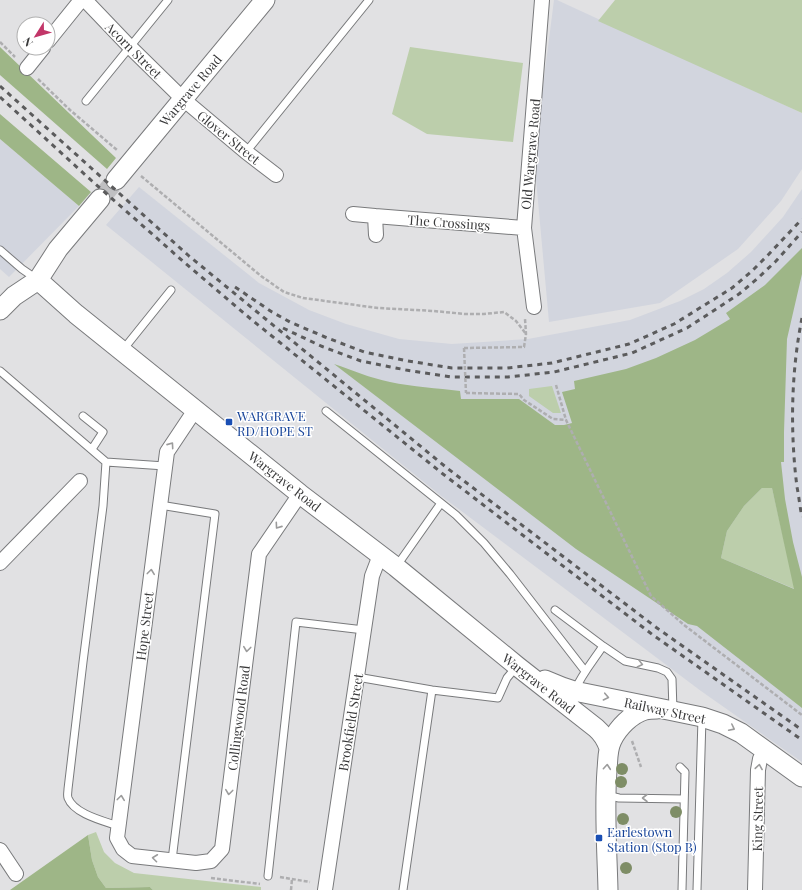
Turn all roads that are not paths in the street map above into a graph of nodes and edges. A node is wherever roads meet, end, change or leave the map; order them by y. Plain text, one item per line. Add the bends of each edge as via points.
1 (81, 0) edge
2 (85, 0) edge
3 (168, 0) edge
4 (265, 0) edge
5 (369, 0) edge
6 (542, 0) edge
7 (56, 31) edge
8 (130, 47) junction
9 (36, 56) edge
10 (27, 68) road end
11 (183, 100) junction
12 (86, 102) dead end
13 (246, 152) junction
14 (276, 175) dead end
15 (116, 180) tunnel mouth
16 (100, 199) tunnel mouth
17 (353, 214) dead end
18 (375, 216) junction
19 (524, 228) junction
20 (376, 235) dead end
21 (0, 250) edge
22 (38, 280) junction
23 (171, 290) dead end
24 (534, 307) road end
25 (0, 310) edge
26 (122, 351) junction
27 (0, 371) edge
28 (195, 410) junction
29 (326, 411) dead end
30 (83, 416) dead end
31 (92, 449) junction
32 (106, 462) junction
33 (165, 466) junction
34 (80, 481) dead end
35 (300, 494) junction
36 (441, 503) junction
37 (160, 505) junction
38 (380, 555) junction
39 (0, 563) edge
40 (396, 567) junction
41 (555, 610) dead end
42 (364, 630) junction
43 (604, 646) junction
44 (517, 666) junction
45 (585, 671) junction
46 (357, 676) junction
47 (432, 690) junction
48 (574, 691) junction
49 (666, 710) junction
50 (702, 717) junction
51 (609, 748) junction
52 (765, 750) junction
53 (680, 767) dead end
54 (802, 777) edge
55 (605, 795) junction
56 (684, 799) junction
57 (118, 826) junction
58 (123, 849) joint
59 (0, 850) edge
60 (172, 860) junction
61 (16, 874) dead end
62 (268, 876) road end
63 (325, 888) edge
64 (403, 890) edge
65 (608, 890) edge
66 (682, 890) edge
67 (697, 890) edge
68 (755, 890) edge

1 - 7 street
2 - 8 street, Acorn Street
3 - 8 lane
4 - 11 street, Wargrave Road
5 - 13 lane
6 - 19 street, Old Wargrave Road
8 - 11 street, Acorn Street
8 - 12 lane
9 - 10 street
11 - 13 street, Glover Street
11 - 15 street, Wargrave Road
13 - 14 street, Glover Street
16 - 22 street via 58,249
17 - 18 street, The Crossings
18 - 19 street, The Crossings
18 - 20 street
19 - 24 street, Old Wargrave Road
21 - 22 lane
22 - 25 street via 14,296
22 - 26 street, Wargrave Road
23 - 26 lane
26 - 28 street, Wargrave Road
27 - 31 lane
33 -> 28 street, Hope Street via 166,452
28 - 35 street, Wargrave Road
29 - 36 lane
30 - 31 lane via 103,432
31 - 32 lane
32 - 33 lane
32 - 57 lane via 68,797 83,813
33 - 37 street, Hope Street
34 - 39 street
35 - 38 street, Wargrave Road
35 -> 60 street, Collingwood Road via 259,554 222,849 211,861 196,863
36 - 40 lane
36 - 45 lane via 484,543
57 -> 37 street, Hope Street
37 - 60 lane via 215,514
38 - 40 street, Wargrave Road
38 - 42 street, Brookfield Street via 372,576
40 - 44 street, Wargrave Road
41 - 43 lane
42 - 46 street, Brookfield Street
42 - 62 lane via 296,622
43 - 45 lane
43 -> 49 lane via 625,661 668,672 672,679
44 - 47 lane via 507,678 498,698
44 - 48 street, Railway Street
44 - 51 street, Wargrave Road via 601,732
45 - 48 lane
46 - 47 lane
46 - 63 street, Brookfield Street
47 - 64 lane
48 -> 49 street, Railway Street
49 - 50 street, Railway Street
49 - 51 street via 646,710 630,718 617,732
50 -> 52 street, Railway Street via 741,733
50 - 67 lane
55 -> 51 street
52 - 54 street, Railway Street
68 -> 52 street, King Street via 758,770
53 - 56 lane via 684,772
56 -> 55 lane via 619,798
55 - 65 street
56 - 66 lane
57 - 58 street, Hope Street via 117,838
60 -> 58 street, Collingwood Road via 132,856
59 - 61 street

